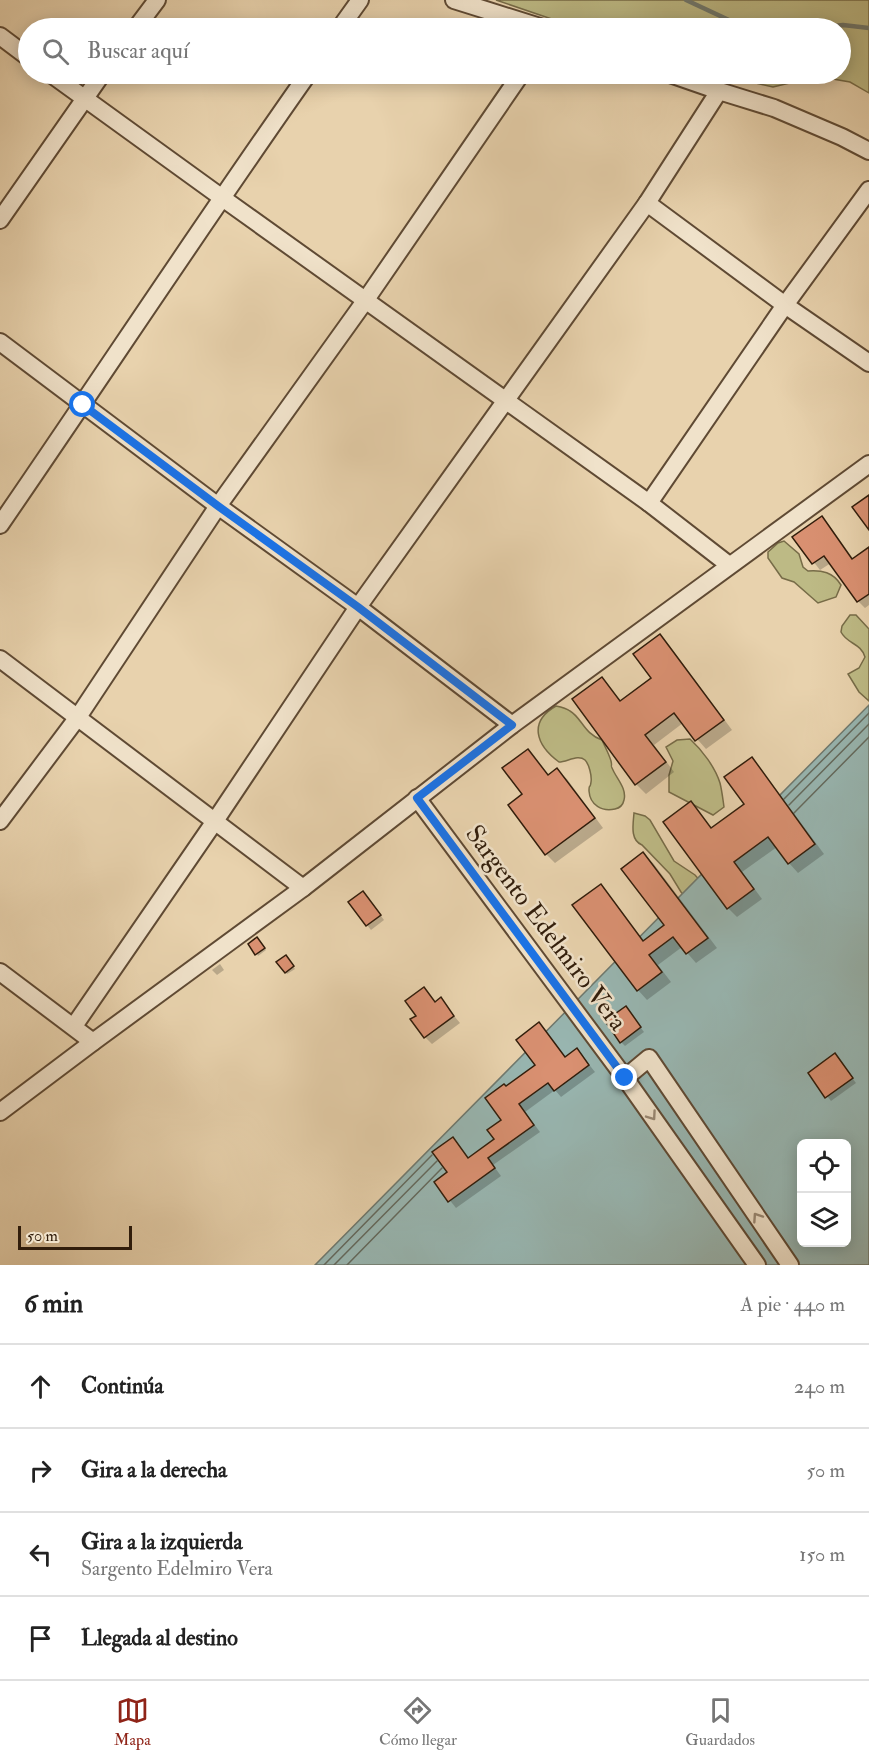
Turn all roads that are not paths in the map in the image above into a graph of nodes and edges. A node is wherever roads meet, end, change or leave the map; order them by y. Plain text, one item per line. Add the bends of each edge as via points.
1 (157, 0) edge
2 (360, 0) edge
3 (454, 0) edge
4 (144, 18) edge
5 (346, 18) edge
6 (511, 18) edge
7 (0, 36) edge
8 (18, 50) edge
9 (65, 84) edge
10 (94, 84) edge
11 (301, 84) edge
12 (514, 84) edge
13 (699, 84) edge
14 (719, 91) junction
15 (84, 98) junction
16 (869, 151) edge
17 (869, 190) edge
18 (221, 197) junction
19 (647, 203) junction
20 (0, 220) edge
21 (365, 301) junction
22 (785, 305) junction
23 (0, 342) edge
24 (869, 363) edge
25 (507, 400) junction
26 (83, 405) junction
27 (869, 464) edge
28 (649, 503) junction
29 (218, 506) junction
30 (0, 525) edge
31 (729, 566) junction
32 (358, 607) junction
33 (0, 659) edge
34 (78, 717) junction
35 (512, 725) junction
36 (417, 798) junction
37 (0, 821) edge
38 (215, 821) junction
39 (303, 888) junction
40 (0, 972) edge
41 (74, 1026) junction
42 (93, 1042) junction
43 (625, 1078) junction
44 (0, 1112) edge
45 (757, 1265) edge
46 (790, 1265) edge

1 - 4 street
2 - 5 street
3 - 6 street
7 - 8 street
9 - 15 street
10 - 15 street
11 - 18 street
12 - 21 street
13 - 14 street
14 - 16 street via 774,108
14 - 19 street
15 - 18 street
15 - 20 street
17 - 22 street
18 - 21 street
18 - 26 street
19 - 22 street
19 - 25 street
21 - 25 street
21 - 29 street
22 - 24 street
22 - 28 street
23 - 26 street
25 - 28 street
25 - 32 street
26 - 29 street
26 - 30 street
27 - 31 street
28 - 31 street
29 - 32 street
29 - 34 street
31 - 35 street
32 - 35 street
32 - 38 street
33 - 34 street
34 - 37 street
34 - 38 street
35 - 36 street
36 - 39 street
36 - 43 street, Sargento Edelmiro Vera
38 - 39 street
38 - 41 street
39 - 42 street
40 - 41 street
41 - 42 street
42 - 44 street
43 -> 45 street, Sargento Edelmiro Vera
46 -> 43 street via 649,1058

